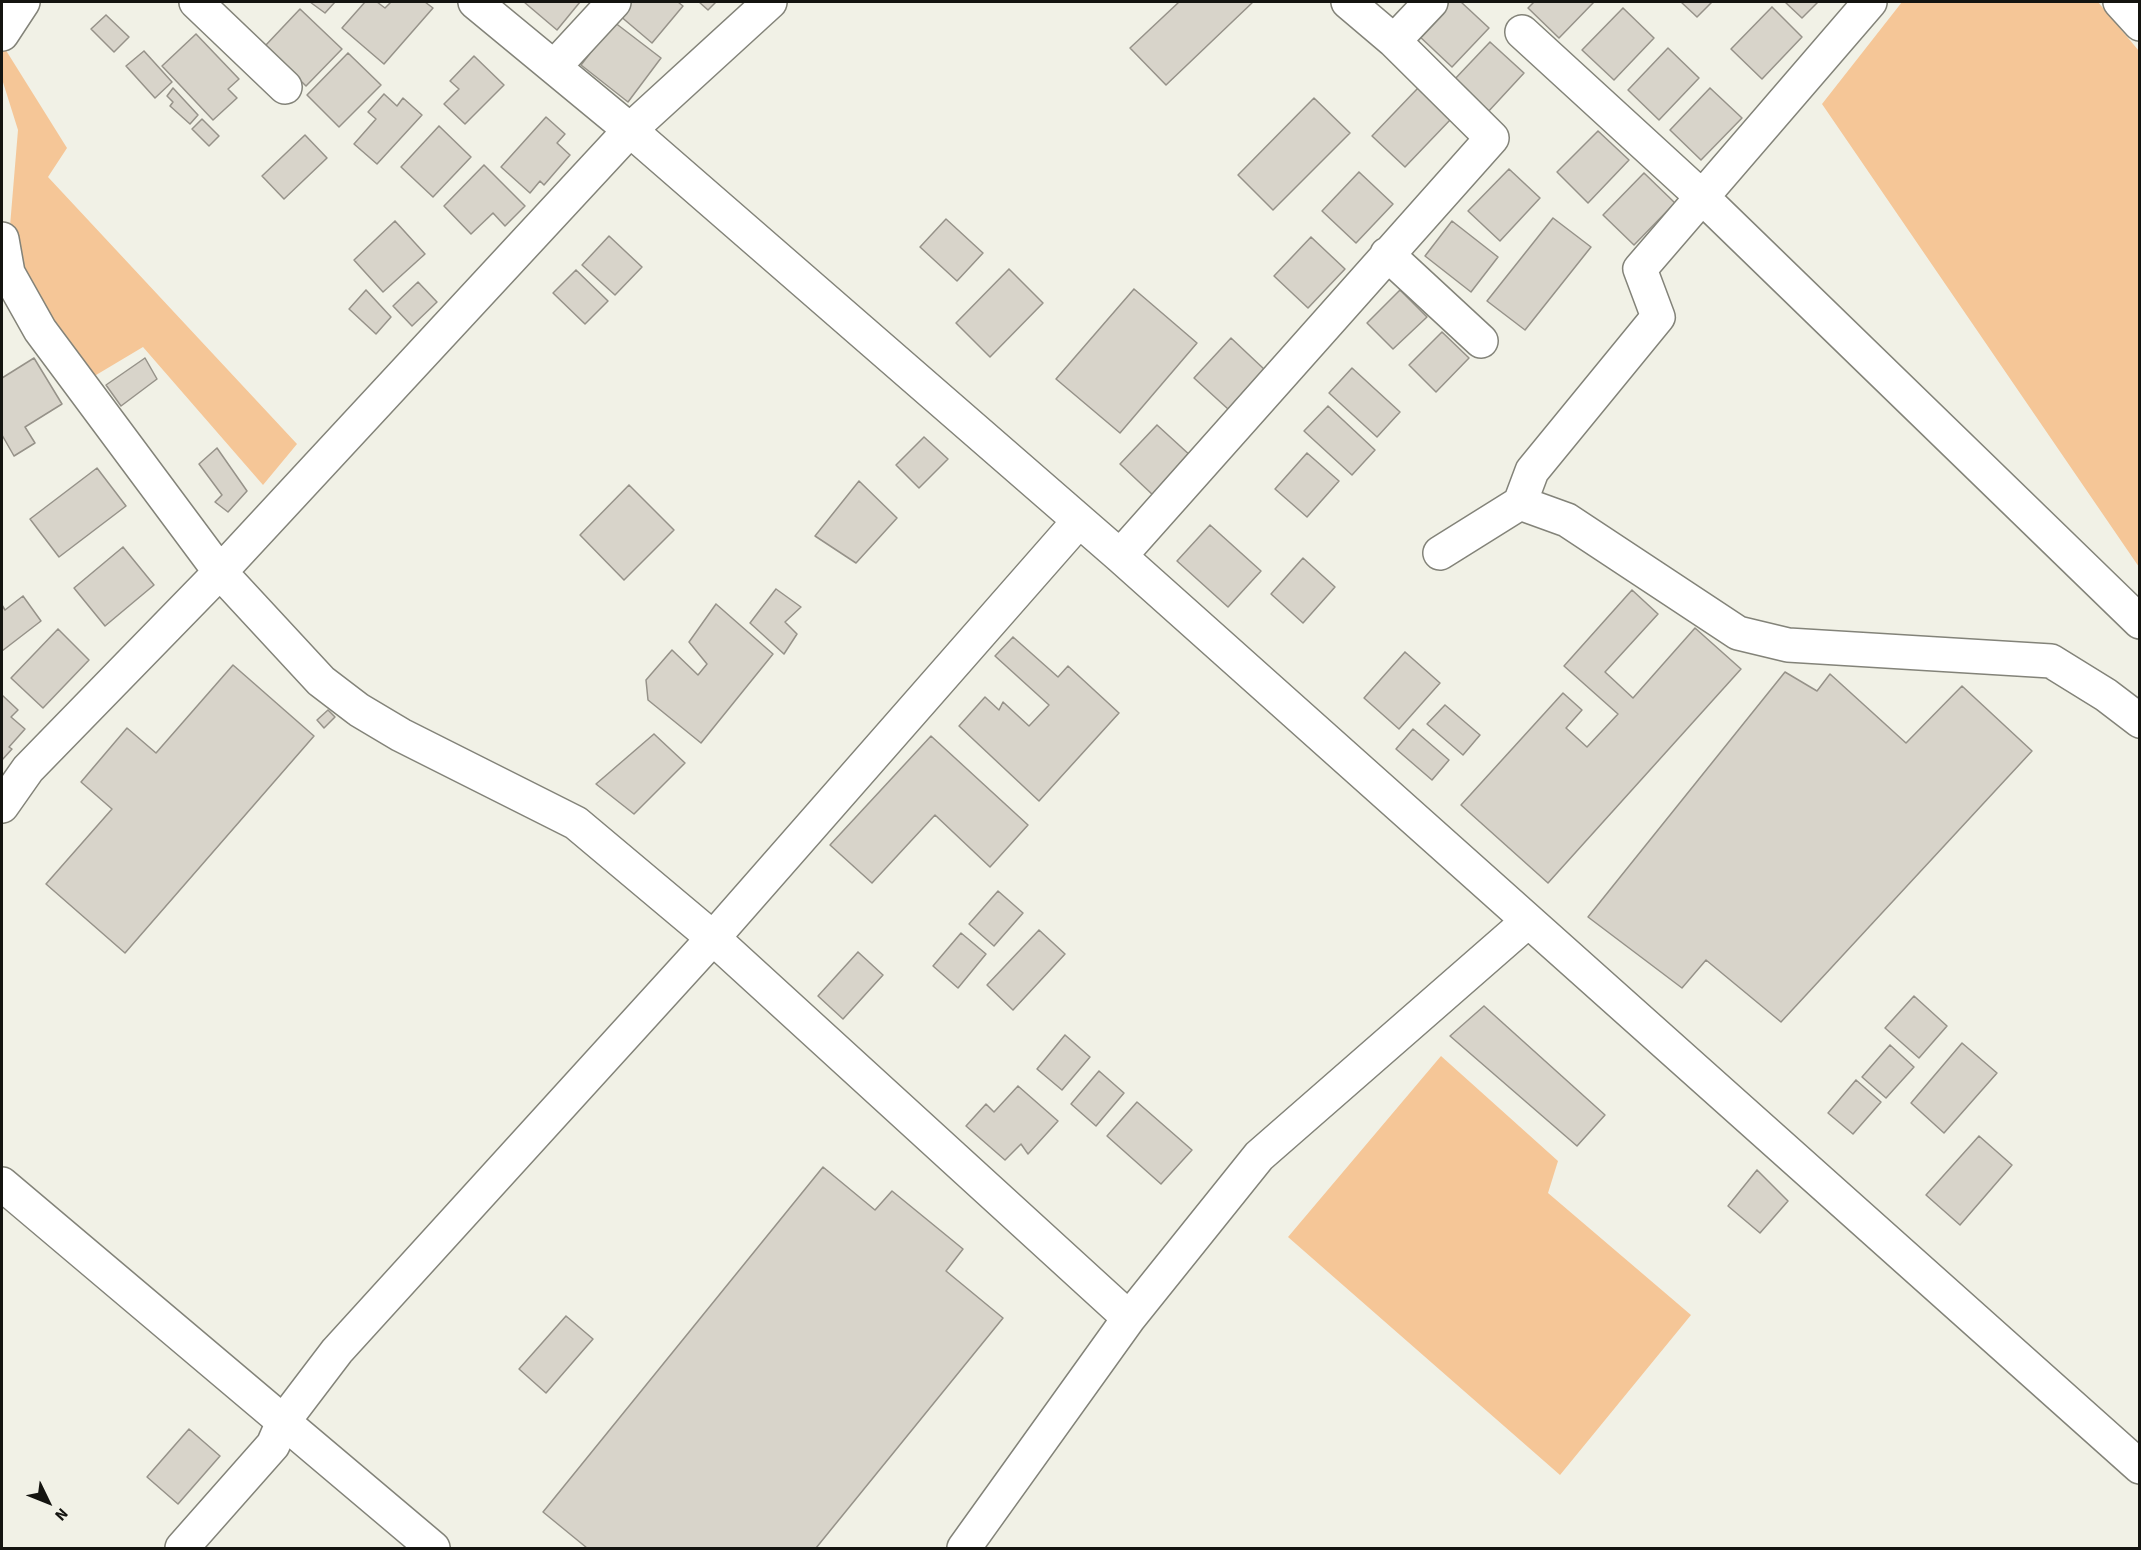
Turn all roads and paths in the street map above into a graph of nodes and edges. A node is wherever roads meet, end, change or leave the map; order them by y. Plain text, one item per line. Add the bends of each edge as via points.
1 (23, 2) edge
2 (196, 2) edge
3 (475, 2) edge
4 (614, 2) edge
5 (770, 2) edge
6 (1348, 2) edge
7 (1431, 2) edge
8 (1870, 2) edge
9 (2120, 2) edge
10 (2139, 24) edge
11 (1522, 32) dead end
12 (2, 34) edge
13 (1394, 41) junction
14 (554, 67) junction
15 (285, 87) dead end
16 (630, 130) junction
17 (1701, 196) junction
18 (2, 239) edge
19 (1387, 254) junction
20 (1481, 341) dead end
21 (1520, 503) junction
22 (1078, 522) junction
23 (1440, 553) dead end
24 (1120, 556) junction
25 (220, 572) junction
26 (2139, 622) edge
27 (2139, 721) edge
28 (2, 806) edge
29 (1527, 922) junction
30 (713, 938) junction
31 (2, 1184) edge
32 (1130, 1318) junction
33 (283, 1422) junction
34 (2139, 1467) edge
35 (182, 1548) edge
36 (433, 1548) edge
37 (964, 1548) edge

1 - 12 street
2 - 15 street
3 - 14 street
4 - 14 street
5 - 16 street
6 - 13 street
7 - 13 street
8 - 17 street
9 - 10 street
11 - 17 street
13 - 19 street via 1492,138
14 - 16 street
16 - 22 street
16 - 25 street
17 - 21 street via 1640,269 1658,317 1532,471
17 - 26 street
18 - 25 street via 8,273 40,330
19 - 20 street
19 - 24 street
21 - 23 street
21 - 27 street via 1568,520 1738,633 1788,645 2051,661
22 - 24 street
22 - 30 street
24 - 29 street
25 - 28 street via 28,769
25 - 30 street via 321,681 358,710 576,822
29 - 32 street via 1259,1156
29 - 34 street
30 - 32 street
30 - 33 street via 337,1351
31 - 33 street
32 - 37 street
33 - 35 street via 273,1445
33 - 36 street

